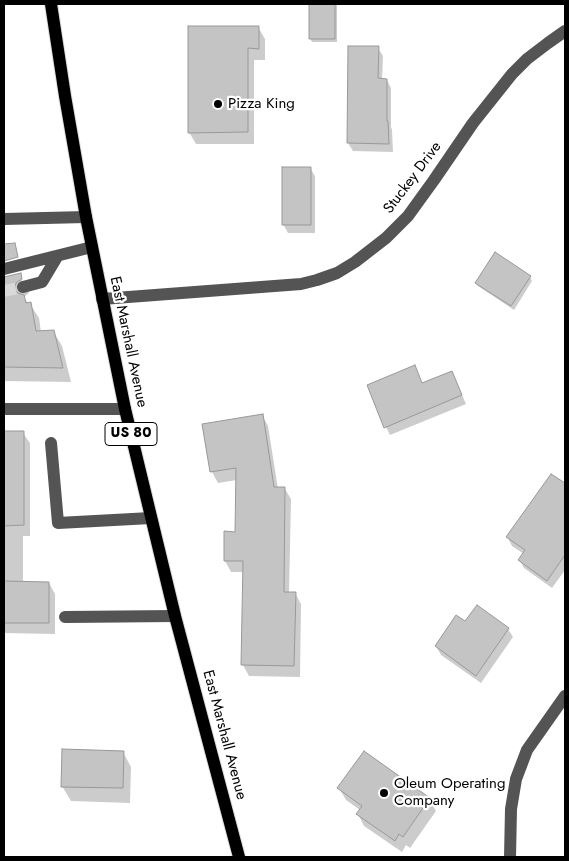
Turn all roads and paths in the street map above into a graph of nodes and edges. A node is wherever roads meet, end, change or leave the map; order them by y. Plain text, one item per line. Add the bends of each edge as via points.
1 (51, 4) edge
2 (565, 31) edge
3 (86, 218) junction
4 (4, 219) edge
5 (92, 247) junction
6 (57, 257) junction
7 (4, 269) edge
8 (23, 287) tunnel mouth
9 (102, 299) junction
10 (4, 409) edge
11 (125, 409) junction
12 (51, 443) dead end
13 (151, 518) junction
14 (175, 616) junction
15 (65, 617) dead end
16 (565, 696) edge
17 (239, 857) edge
18 (510, 857) edge

1 - 3 main road, East Marshall Avenue / US 80
2 - 9 street, Stuckey Drive via 512,74 408,216 355,262 330,275 301,284
3 - 4 street
3 - 5 main road, East Marshall Avenue / US 80
5 - 6 street
5 - 9 main road, East Marshall Avenue / US 80
6 - 7 street
6 - 8 street via 42,282
9 - 11 main road, East Marshall Avenue / US 80
10 - 11 street
11 - 13 main road, East Marshall Avenue / US 80
12 - 13 street via 58,523
13 - 14 main road, East Marshall Avenue / US 80
14 - 15 street
14 - 17 main road, East Marshall Avenue / US 80
16 - 18 street via 527,750 516,778 510,808

